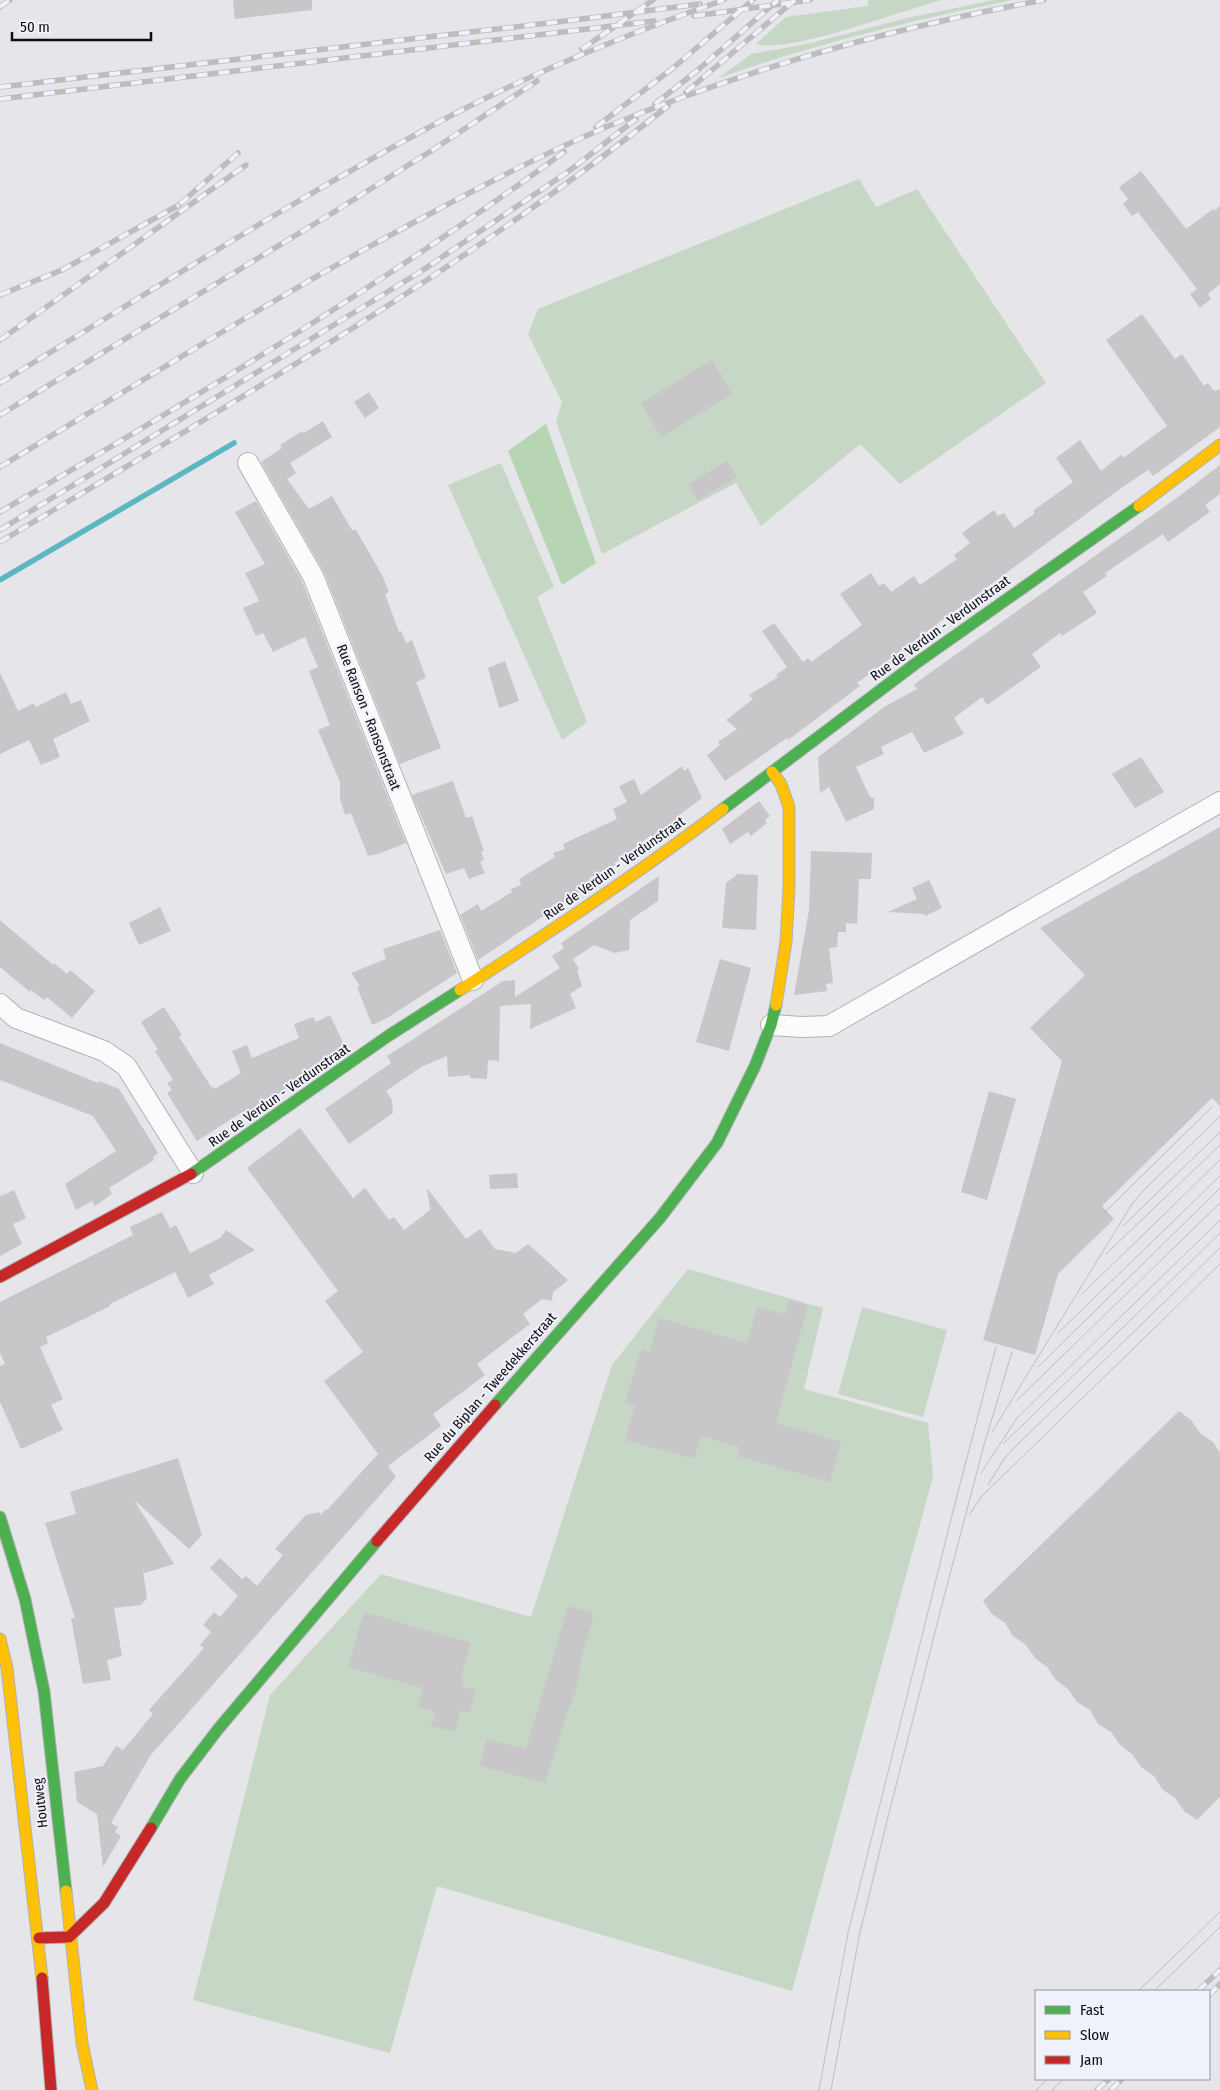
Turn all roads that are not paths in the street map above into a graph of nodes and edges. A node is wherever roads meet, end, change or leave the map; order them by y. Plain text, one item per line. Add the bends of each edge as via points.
1 (1220, 445) edge
2 (248, 463) dead end
3 (772, 772) junction
4 (1220, 802) edge
5 (473, 980) junction
6 (0, 1004) edge
7 (771, 1025) junction
8 (193, 1173) junction
9 (0, 1276) edge
10 (0, 1517) edge
11 (0, 1639) edge
12 (69, 1937) junction
13 (39, 1938) junction
14 (51, 2090) edge
15 (92, 2090) edge

1 - 3 street, Rue de Verdun - Verdunstraat
2 - 5 street, Rue Ranson - Ransonstraat via 313,576
3 - 5 street, Rue de Verdun - Verdunstraat via 679,844
3 - 7 street, Rue du Biplan - Tweedekkerstraat via 781,784 789,816 786,942
4 - 7 street via 829,1026
5 - 8 street, Rue de Verdun - Verdunstraat
6 - 8 street via 16,1018 104,1051 126,1066
7 - 12 street, Rue du Biplan - Tweedekkerstraat via 726,1128 695,1174 219,1728 180,1779 104,1903
8 - 9 street, Rue de Verdun - Verdunstraat
10 - 12 street, Houtweg via 25,1600 44,1691
11 - 13 street, Houtweg via 7,1668
12 - 13 street
12 - 15 street, Houtweg via 82,2043
13 - 14 street, Houtweg

